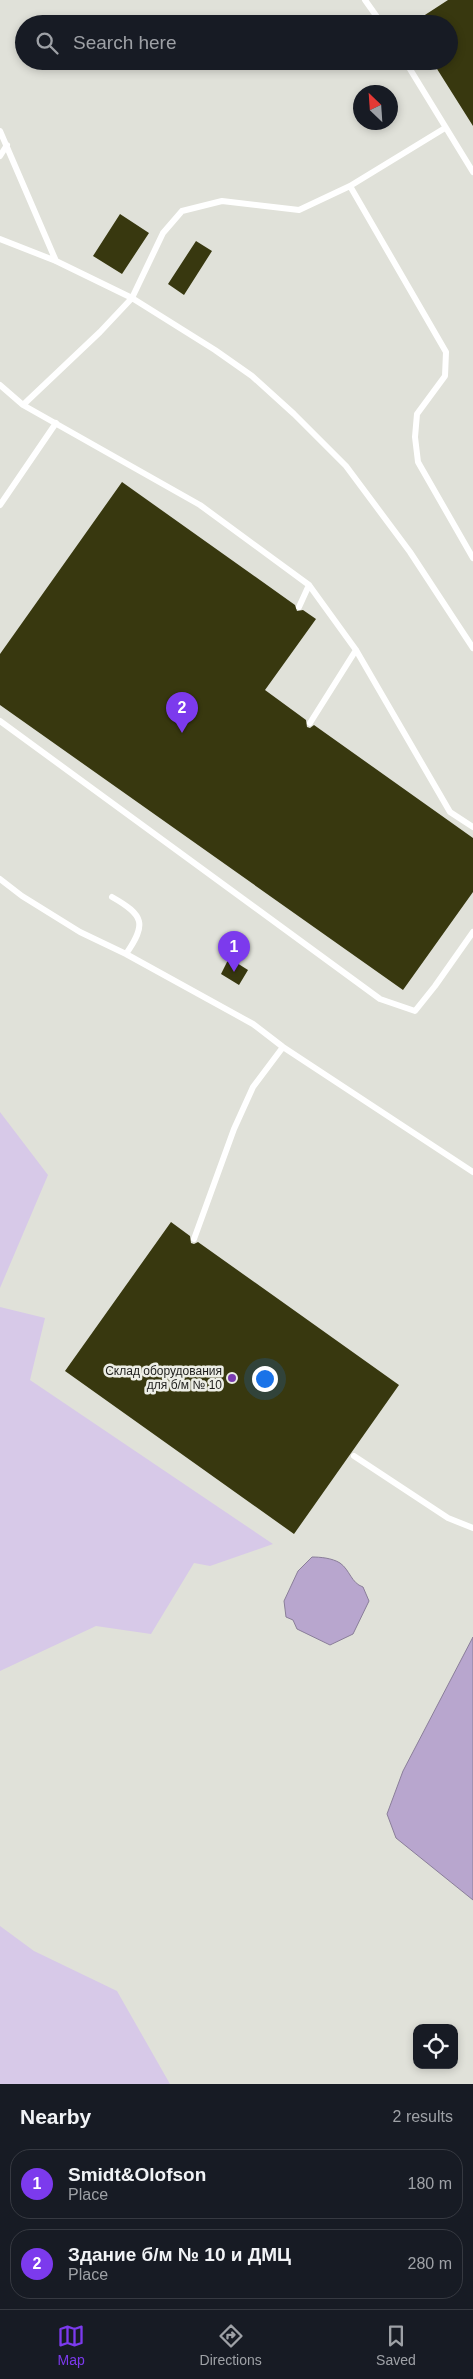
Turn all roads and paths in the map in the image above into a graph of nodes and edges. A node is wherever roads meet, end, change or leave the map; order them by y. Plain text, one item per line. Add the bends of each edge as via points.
1 (365, 0) edge
2 (376, 15) edge
3 (411, 70) edge
4 (446, 128) junction
5 (0, 131) edge
6 (7, 145) junction
7 (0, 156) edge
8 (473, 172) edge
9 (350, 186) junction
10 (0, 239) edge
11 (56, 261) junction
12 (132, 298) junction
13 (0, 385) edge
14 (23, 405) junction
15 (56, 423) junction
16 (0, 505) edge
17 (473, 558) edge
18 (309, 586) junction
19 (299, 607) dead end
20 (473, 648) edge
21 (356, 650) junction
22 (0, 721) edge
23 (310, 723) dead end
24 (473, 827) edge
25 (0, 878) edge
26 (112, 897) dead end
27 (473, 932) edge
28 (126, 954) junction
29 (283, 1047) junction
30 (473, 1172) edge
31 (194, 1239) dead end
32 (354, 1456) dead end
33 (473, 1528) edge

1 - 2 lane
3 - 4 lane
4 - 8 lane
4 - 9 lane
5 - 6 lane
6 - 7 lane
6 - 11 lane
9 - 12 lane via 299,210 222,201 182,211 164,233
9 - 17 lane via 446,352 445,376 417,414 418,462
10 - 11 lane
11 - 12 lane
12 - 14 lane
12 - 20 lane via 252,376 346,466 410,552
13 - 14 lane
14 - 15 lane
15 - 16 lane
15 - 18 lane via 200,505
18 - 19 lane
18 - 21 lane
21 - 23 lane
21 - 24 lane via 450,812
22 - 27 lane via 380,999 415,1010
25 - 28 lane via 22,896 80,932
26 - 28 lane via 136,914 140,926
28 - 29 lane via 253,1024
29 - 30 lane
29 - 31 lane via 253,1087 234,1129
32 - 33 lane via 448,1518

